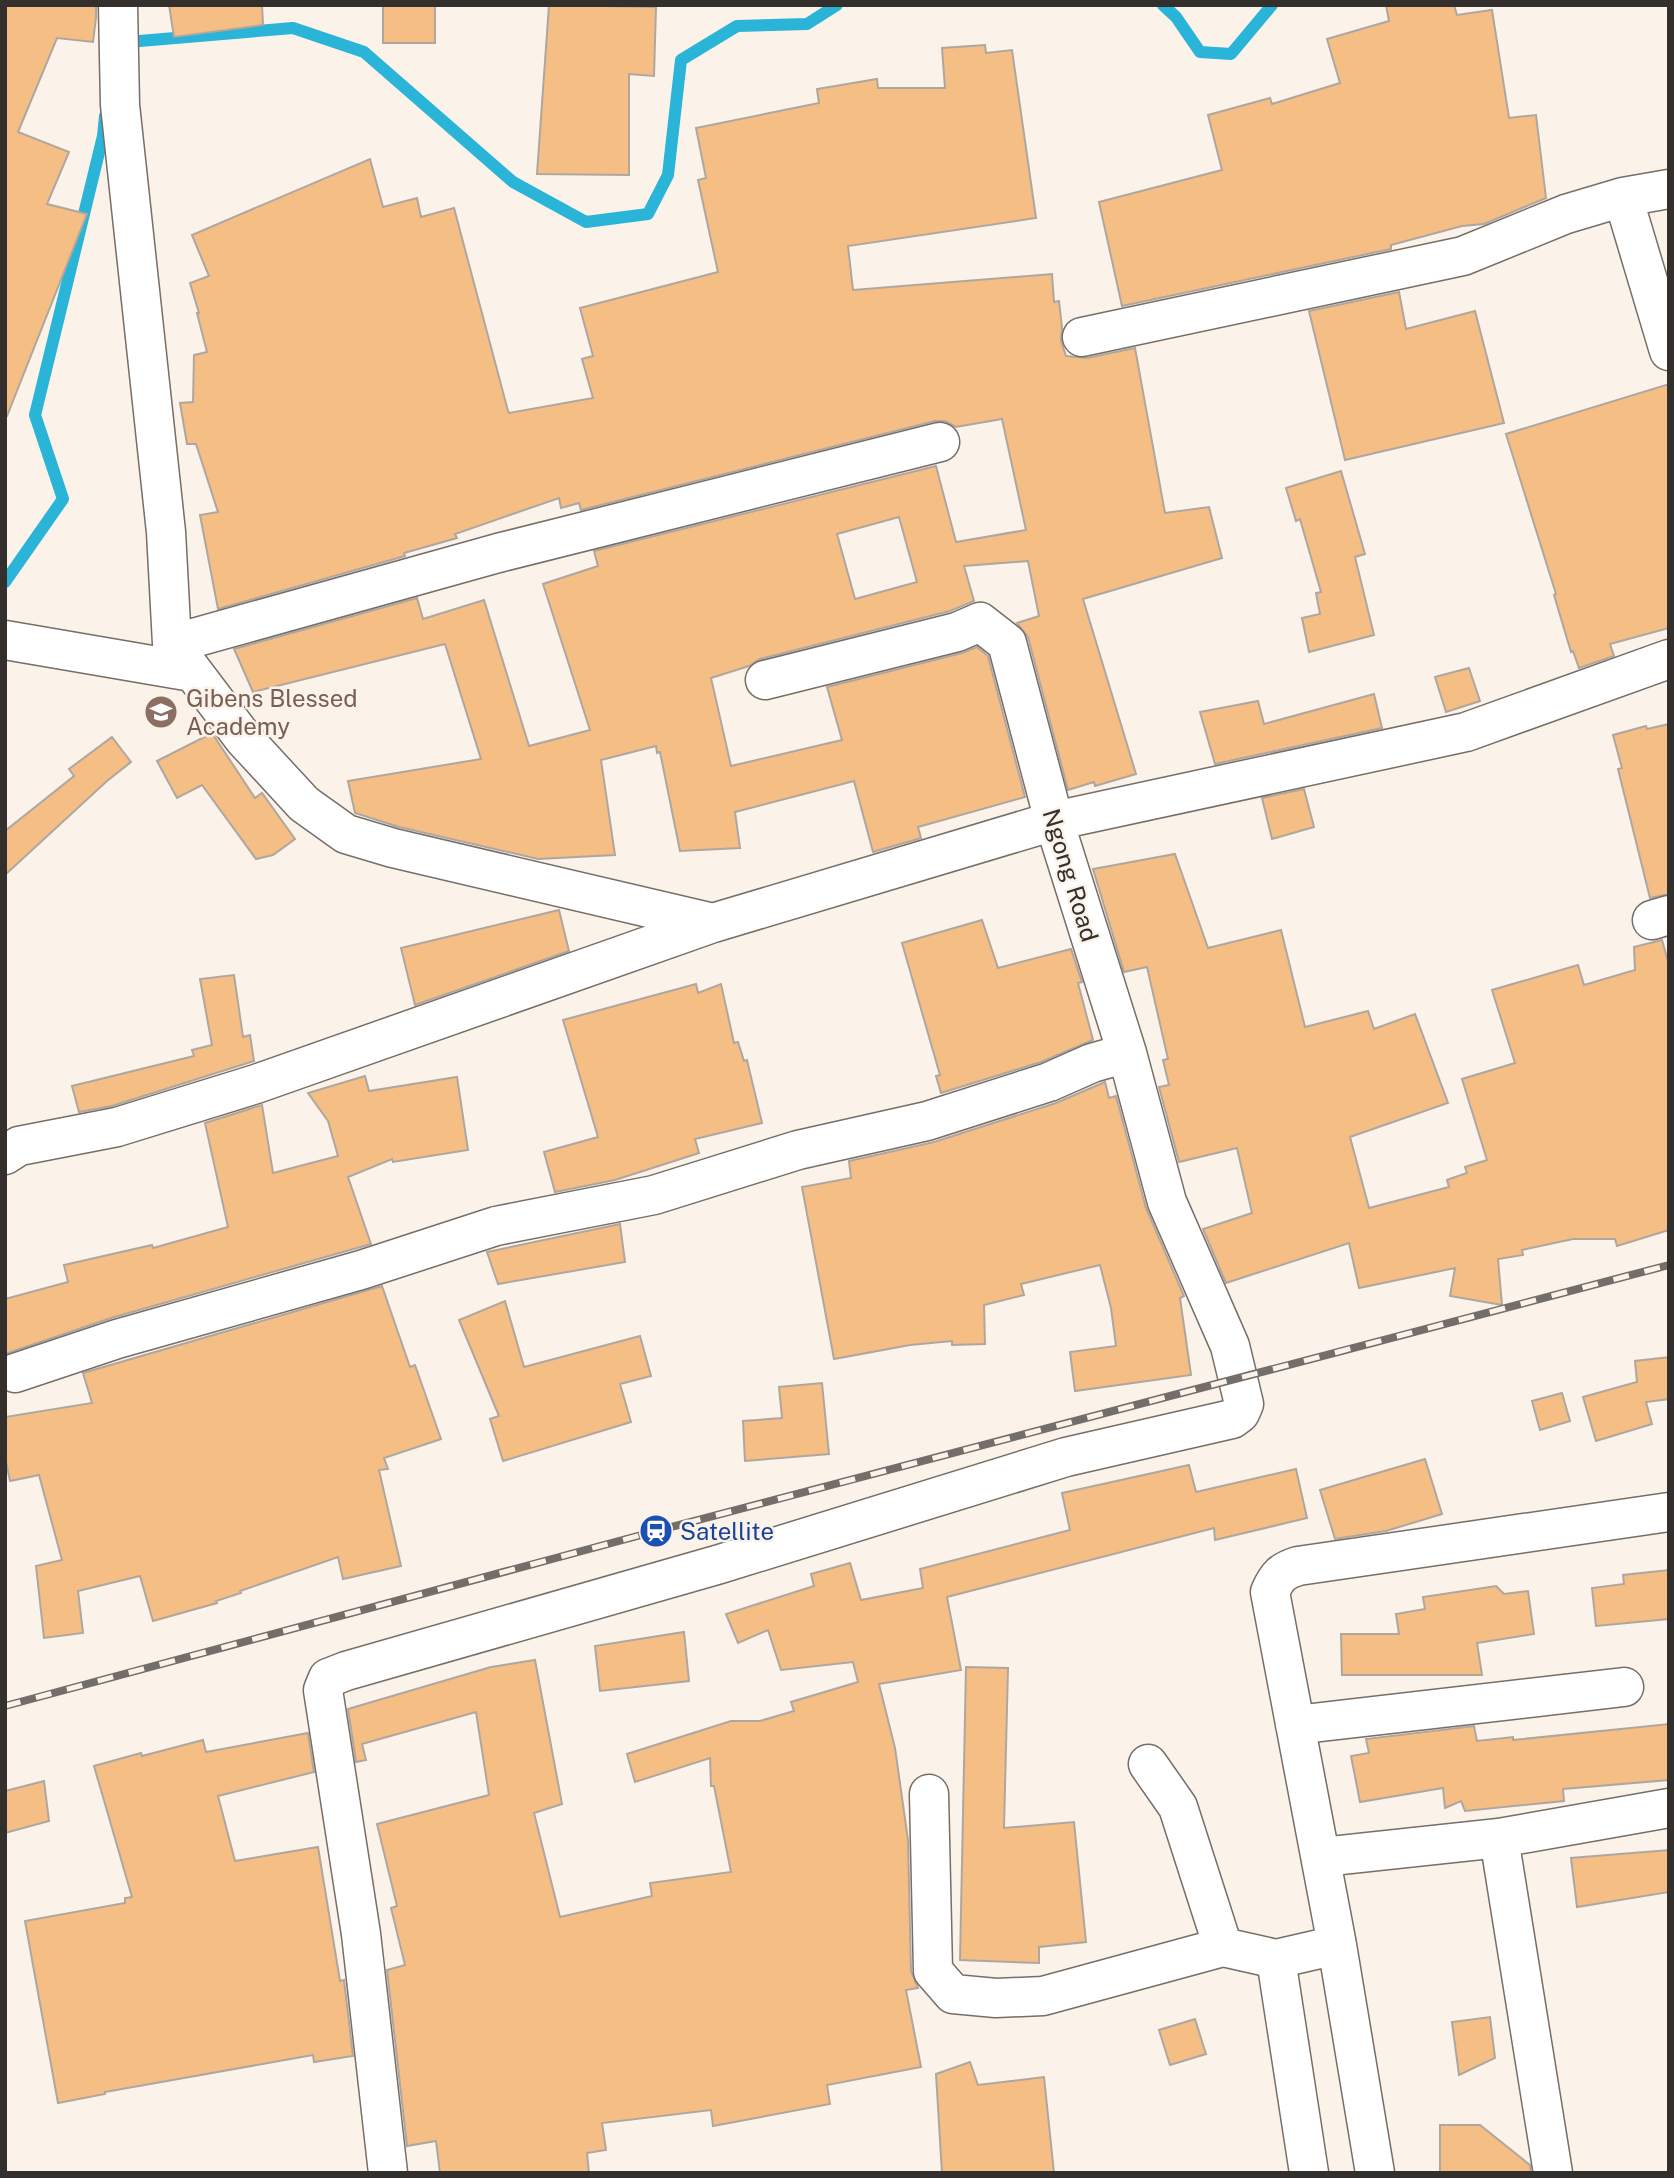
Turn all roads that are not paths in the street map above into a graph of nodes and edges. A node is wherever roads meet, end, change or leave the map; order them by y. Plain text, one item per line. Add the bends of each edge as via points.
1 (118, 5) edge
2 (1669, 189) edge
3 (1623, 197) junction
4 (1082, 337) dead end
5 (1669, 351) edge
6 (940, 442) dead end
7 (5, 640) edge
8 (182, 658) junction
9 (1669, 659) edge
10 (765, 680) dead end
11 (1054, 821) junction
12 (713, 923) junction
13 (1127, 1053) junction
14 (5, 1155) edge
15 (15, 1373) dead end
16 (1669, 1512) edge
17 (1624, 1687) dead end
18 (1295, 1725) junction
19 (1148, 1764) dead end
20 (929, 1794) dead end
21 (1669, 1808) edge
22 (1499, 1838) junction
23 (1322, 1857) junction
24 (1337, 1945) junction
25 (1223, 1947) junction
26 (1276, 1959) junction
27 (388, 2173) edge
28 (1309, 2173) edge
29 (1375, 2173) edge
30 (1553, 2173) edge

1 - 8 street via 120,105
2 - 3 street
3 - 4 street via 1566,214 1463,256
3 - 5 street
6 - 8 street via 498,553
7 - 8 street
8 - 12 street via 244,739 304,804 346,834
9 - 11 street via 1466,732
10 - 11 street, Ngong Road via 957,632 980,622 1007,643
11 - 12 street
11 - 13 street, Ngong Road
12 - 14 street via 256,1084 117,1127 19,1146
13 - 15 street via 927,1121 797,1150 654,1195 496,1226
13 - 27 street, Ngong Road via 1167,1202 1230,1346 1244,1404 1240,1413 1232,1419 1066,1457 328,1678 323,1690 361,1934
16 - 18 street via 1286,1570 1276,1577 1270,1591
17 - 18 street
18 - 23 street
19 - 25 street via 1178,1807
20 - 25 street via 933,1971 953,1994 1043,1996
21 - 22 street
22 - 23 street
22 - 30 street
23 - 24 street
24 - 26 street
24 - 29 street
25 - 26 street
26 - 28 street

